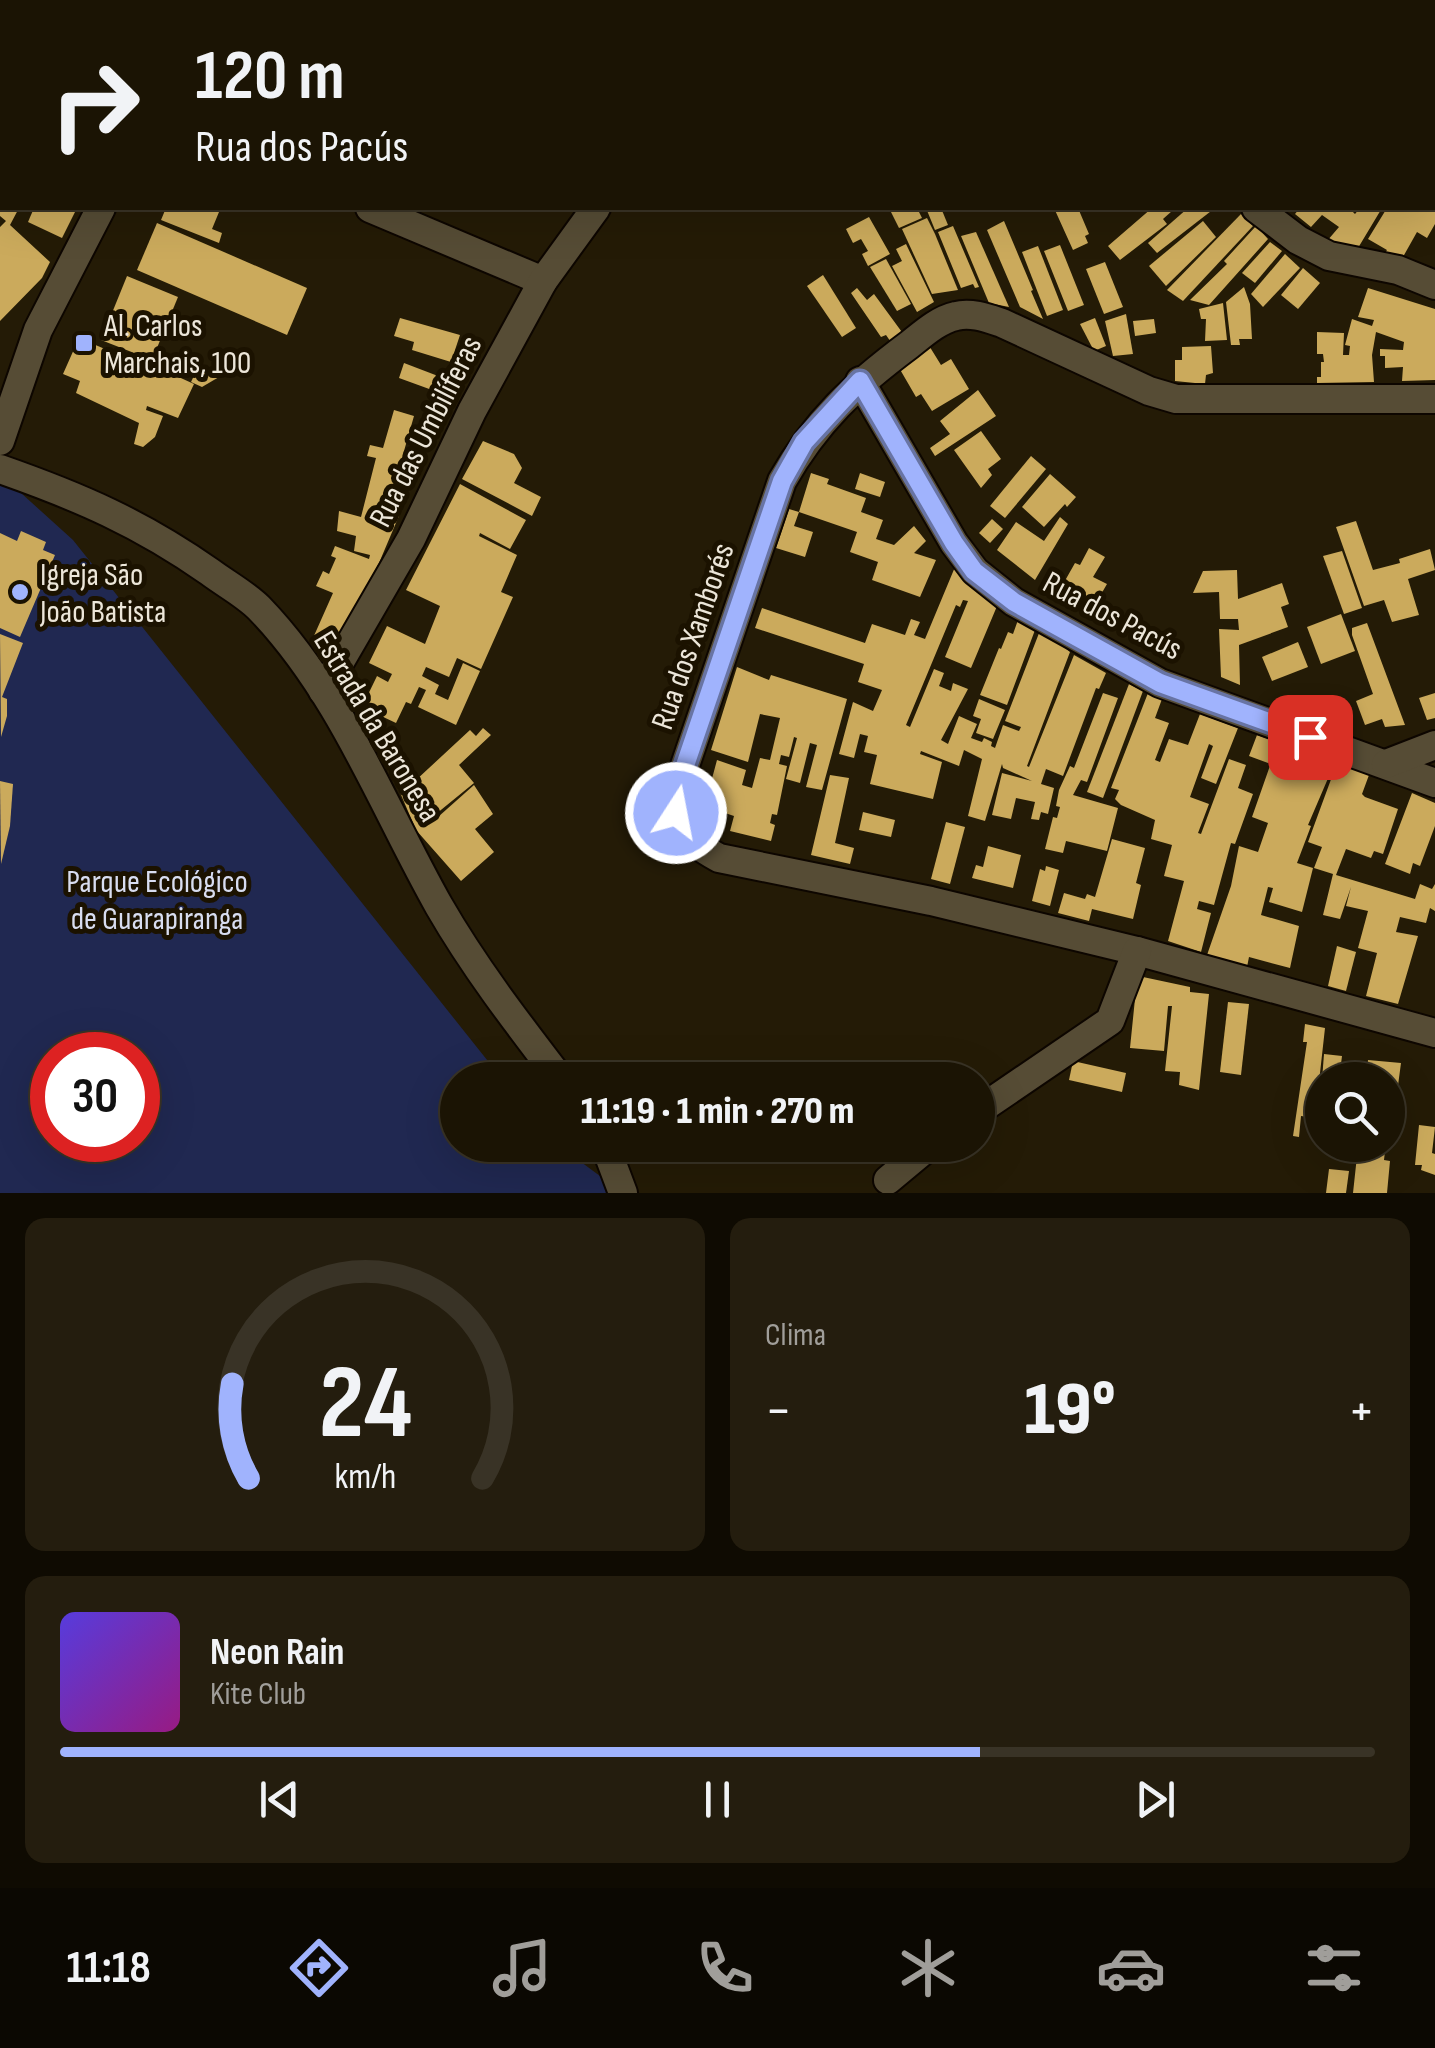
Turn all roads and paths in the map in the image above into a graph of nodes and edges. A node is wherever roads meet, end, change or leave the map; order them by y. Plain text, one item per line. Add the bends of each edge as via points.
1 (100, 210) edge
2 (375, 210) edge
3 (595, 210) edge
4 (1259, 210) edge
5 (543, 281) junction
6 (1435, 285) edge
7 (860, 381) junction
8 (7, 394) edge
9 (1435, 400) edge
10 (0, 441) edge
11 (0, 469) edge
12 (324, 691) junction
13 (1435, 745) edge
14 (1386, 764) junction
15 (1435, 784) edge
16 (1137, 951) junction
17 (1435, 1033) edge
18 (547, 1062) edge
19 (995, 1100) edge
20 (611, 1162) edge
21 (910, 1162) edge
22 (888, 1180) dead end
23 (623, 1193) edge

1 - 8 street
2 - 5 street
3 - 5 street, Rua das Umbilíferas
4 - 6 street via 1329,256
5 - 12 street, Rua das Umbilíferas via 411,539
7 - 9 street, Rua dos Xamborés via 938,324 977,315 1176,399
7 - 14 street, Rua dos Pacús via 954,543 974,571 1014,602 1160,683
7 - 16 street, Rua dos Xamborés via 804,442 782,481 678,786 676,813 684,831 719,858
8 - 10 street
11 - 12 street, Estrada da Baronesa via 79,496 164,540 256,605
12 - 18 street, Estrada da Baronesa via 440,907
13 - 14 street
14 - 15 street, Rua dos Pacús
16 - 17 street, Rua dos Xamborés
16 - 19 street via 1110,1020
20 - 23 street
21 - 22 street

